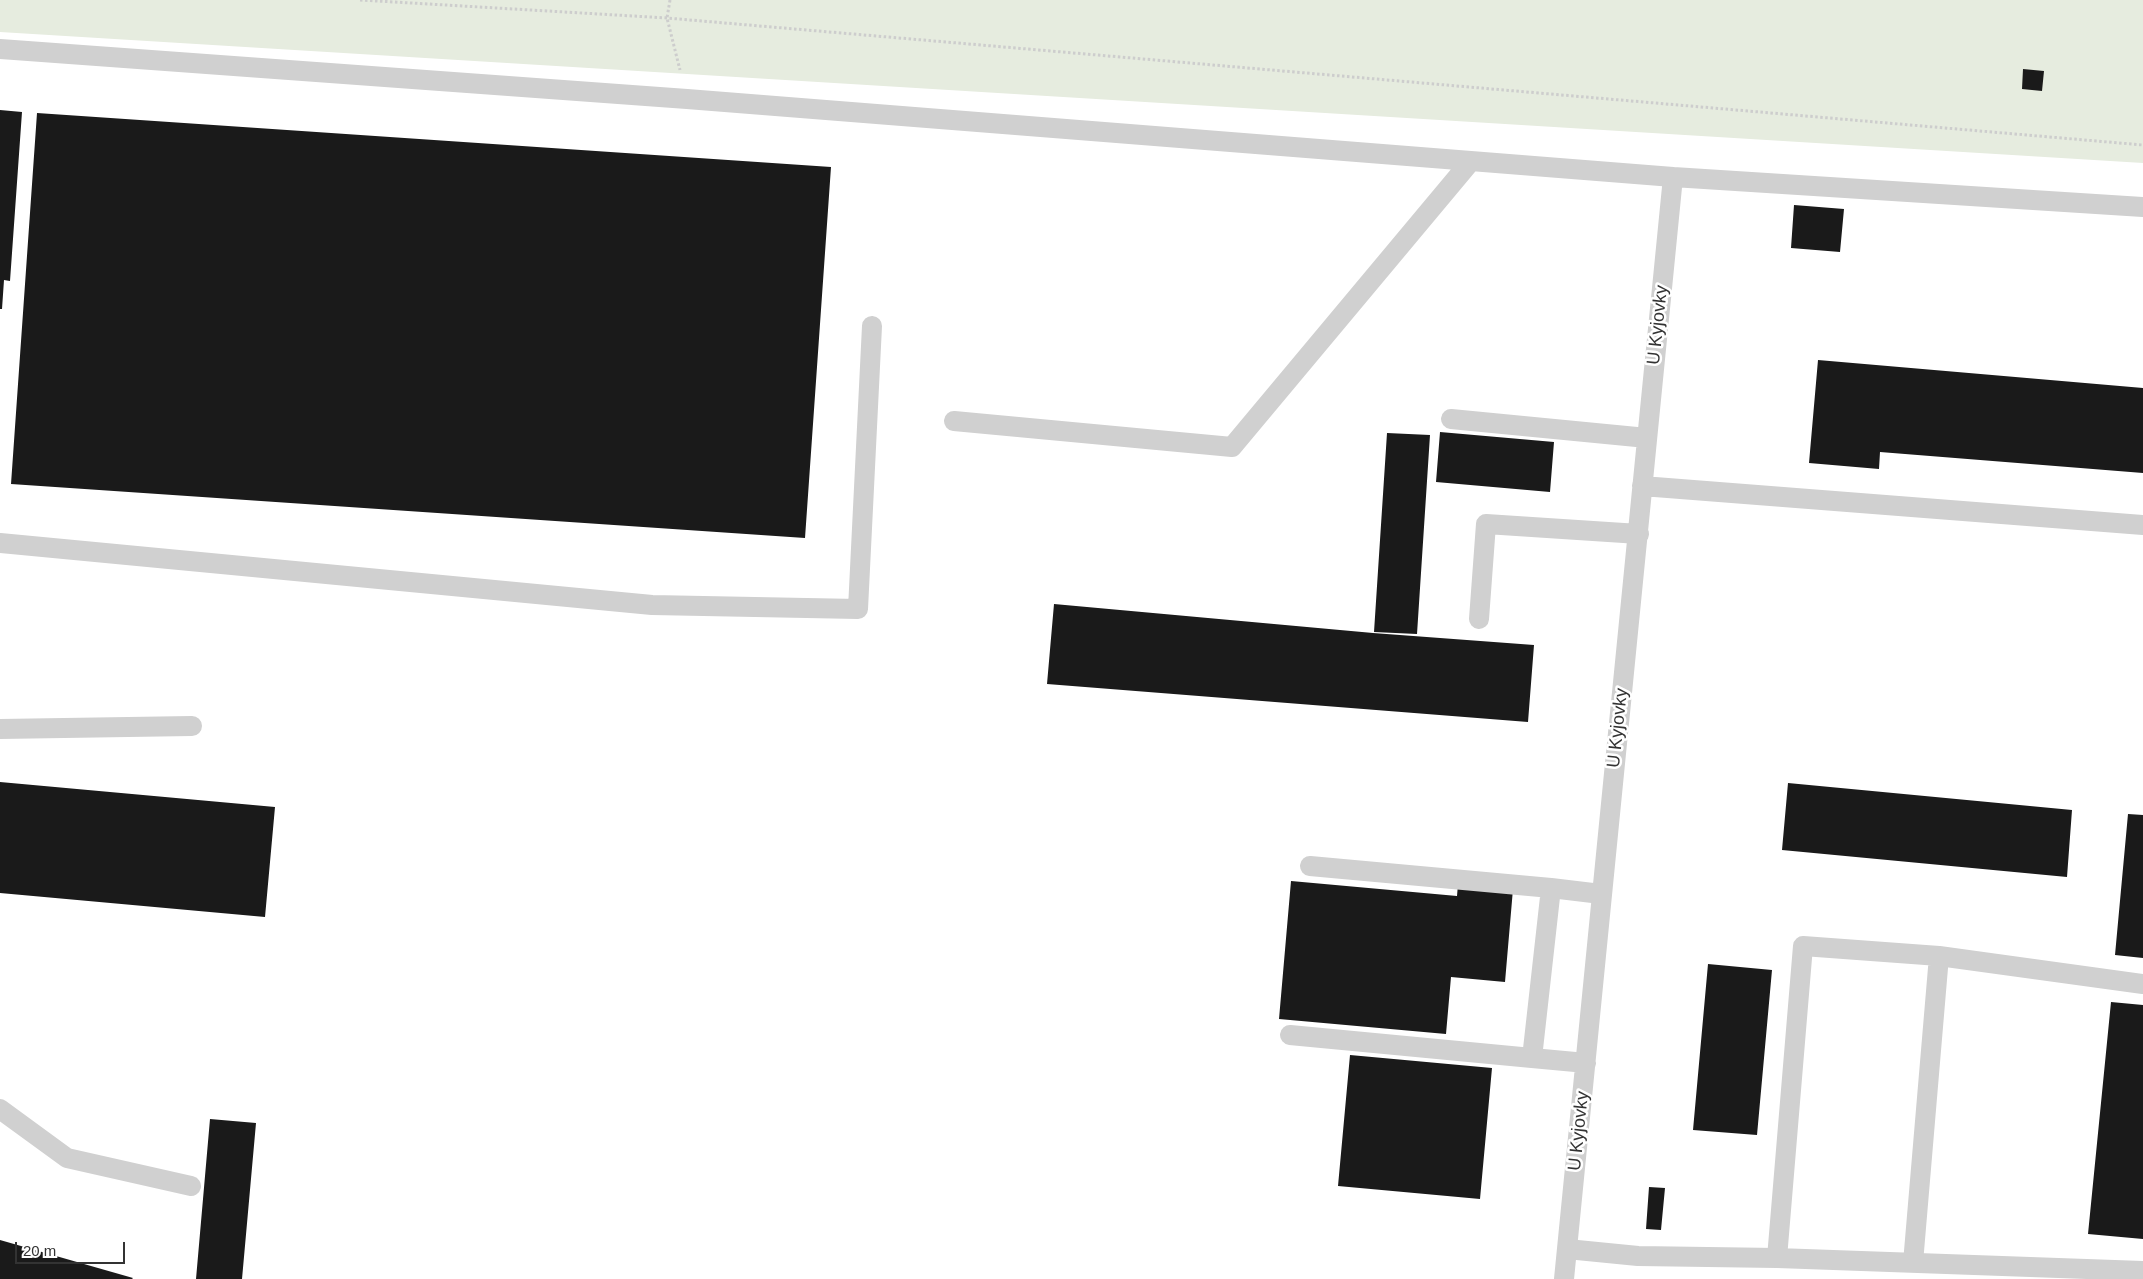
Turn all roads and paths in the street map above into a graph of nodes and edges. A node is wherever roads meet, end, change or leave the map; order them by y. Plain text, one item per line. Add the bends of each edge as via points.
1 (360, 0) edge
2 (670, 0) edge
3 (667, 18) junction
4 (0, 49) edge
5 (687, 99) junction
6 (2143, 144) edge
7 (1471, 161) junction
8 (1673, 177) junction
9 (2143, 207) edge
10 (872, 326) dead end
11 (1451, 419) dead end
12 (954, 421) dead end
13 (1647, 438) junction
14 (1642, 486) junction
15 (2143, 525) edge
16 (1638, 534) junction
17 (0, 543) edge
18 (1479, 619) dead end
19 (192, 726) dead end
20 (0, 728) edge
21 (1310, 866) dead end
22 (1551, 888) junction
23 (1601, 894) junction
24 (1939, 956) junction
25 (2143, 984) edge
26 (1290, 1035) dead end
27 (1532, 1058) junction
28 (1586, 1064) junction
29 (0, 1109) edge
30 (191, 1186) dead end
31 (1566, 1249) junction
32 (1777, 1258) junction
33 (1913, 1263) junction
34 (2143, 1270) edge
35 (1564, 1279) edge

1 - 3 path
2 - 3 path
3 - 5 path
3 - 6 path
4 - 5 lane
5 - 7 lane
7 - 8 lane
7 - 12 lane via 1232,447
8 - 9 lane
8 - 13 lane, U Kyjovky
10 - 17 lane via 858,609 652,605
11 - 13 lane
13 - 14 lane, U Kyjovky
14 - 15 lane
14 - 16 lane, U Kyjovky
16 - 18 lane via 1486,524
16 - 23 lane, U Kyjovky
19 - 20 lane
21 - 22 lane
22 - 23 lane
22 - 27 lane
23 - 28 lane, U Kyjovky
24 - 25 lane
24 - 32 lane via 1802,946
24 - 33 lane
26 - 27 lane
27 - 28 lane
28 - 31 lane, U Kyjovky
29 - 30 lane via 67,1158
31 - 32 lane via 1638,1256
31 - 35 lane, U Kyjovky
32 - 33 lane
33 - 34 lane

